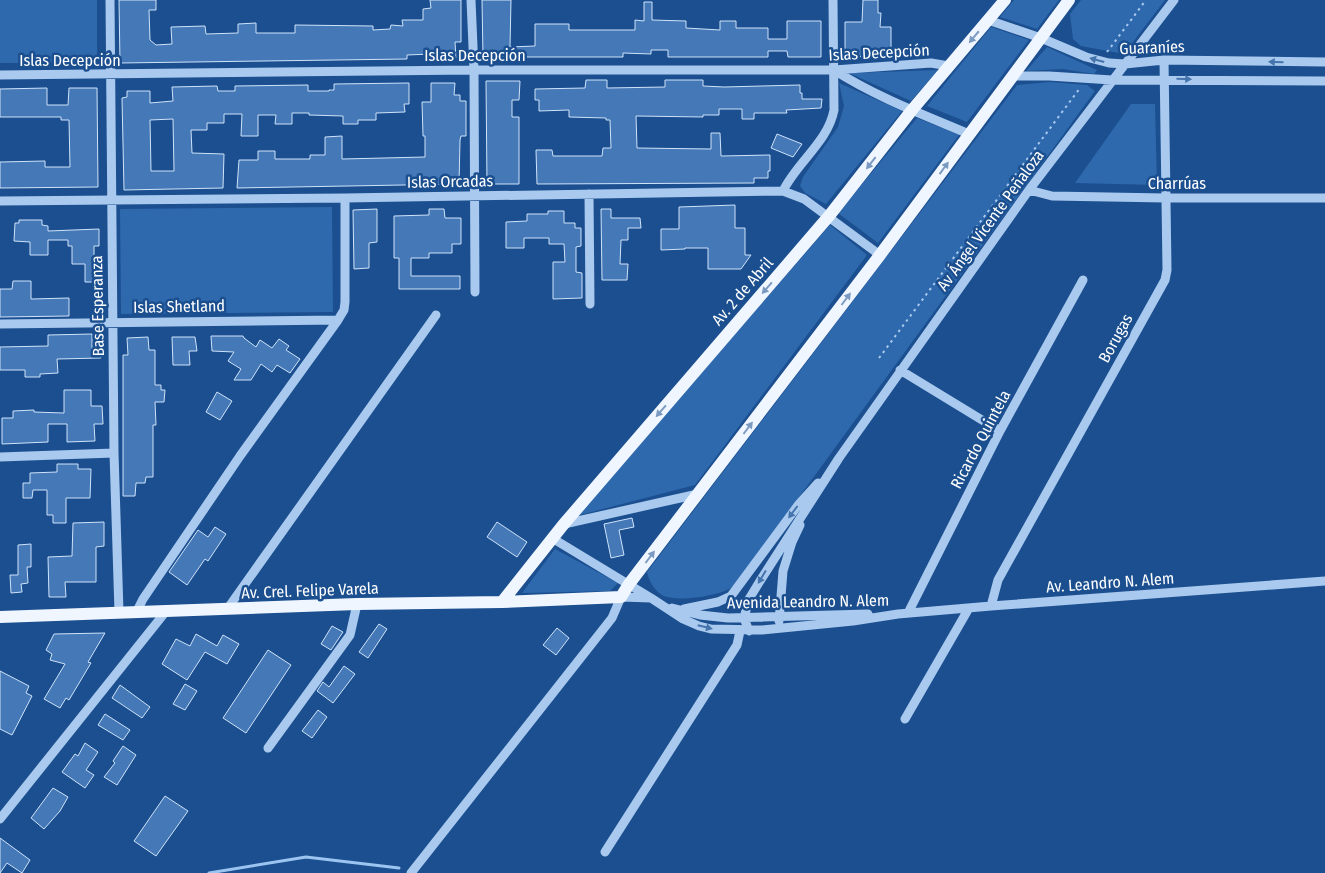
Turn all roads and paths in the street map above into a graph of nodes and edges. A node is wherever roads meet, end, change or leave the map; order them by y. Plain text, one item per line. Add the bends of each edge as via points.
1 (110, 0) edge
2 (471, 0) edge
3 (833, 0) edge
4 (1005, 0) edge
5 (1069, 0) edge
6 (1146, 0) edge
7 (1174, 0) edge
8 (988, 20) junction
9 (1040, 38) junction
10 (1164, 60) junction
11 (1100, 62) junction
12 (1325, 62) edge
13 (1125, 64) junction
14 (949, 66) junction
15 (474, 70) junction
16 (834, 70) junction
17 (110, 75) junction
18 (0, 76) edge
19 (1013, 76) junction
20 (1088, 78) junction
21 (1165, 79) junction
22 (1112, 80) junction
23 (1325, 81) edge
24 (912, 110) junction
25 (969, 134) junction
26 (1029, 190) junction
27 (783, 191) junction
28 (589, 194) junction
29 (475, 196) junction
30 (345, 198) junction
31 (1165, 198) junction
32 (1325, 198) edge
33 (111, 200) junction
34 (0, 201) edge
35 (829, 216) junction
36 (880, 255) junction
37 (1083, 280) dead end
38 (475, 292) dead end
39 (590, 304) dead end
40 (436, 315) dead end
41 (338, 320) junction
42 (112, 322) junction
43 (0, 324) edge
44 (878, 358) dead end
45 (900, 370) junction
46 (1000, 431) junction
47 (114, 453) junction
48 (0, 457) edge
49 (836, 462) junction
50 (826, 477) junction
51 (698, 494) junction
52 (563, 525) junction
53 (552, 538) junction
54 (1325, 581) edge
55 (629, 584) junction
56 (621, 597) junction
57 (651, 598) junction
58 (502, 602) junction
59 (357, 604) junction
60 (665, 606) junction
61 (991, 606) junction
62 (228, 608) junction
63 (969, 608) junction
64 (167, 610) junction
65 (680, 610) junction
66 (137, 611) junction
67 (119, 612) junction
68 (908, 613) junction
69 (898, 614) junction
70 (0, 617) edge
71 (780, 617) junction
72 (744, 618) junction
73 (740, 631) junction
74 (754, 631) junction
75 (905, 719) dead end
76 (268, 748) dead end
77 (0, 819) edge
78 (605, 852) dead end
79 (411, 873) edge

1 - 17 street, Base Esperanza
2 - 15 street
3 - 16 street
4 - 8 main road, Av. 2 de Abril
5 - 9 main road
6 - 11 path
7 - 13 street, Av Ángel Vicente Peñaloza
8 - 9 street, Guaraníes
8 -> 14 main road, Av. 2 de Abril
11 -> 9 street, Guaraníes
9 - 19 main road
12 -> 10 street, Guaraníes
10 - 13 street, Guaraníes
10 - 21 street, Borugas
11 - 13 street, Guaraníes
13 - 22 street, Av Ángel Vicente Peñaloza
14 - 16 street, Islas Decepción via 931,63
14 - 24 main road, Av. 2 de Abril
15 - 16 street, Islas Decepción
15 - 17 street, Islas Decepción
15 - 29 street
16 - 24 street
16 - 27 street via 832,120
17 - 18 street, Islas Decepción
17 - 33 street, Base Esperanza
19 - 20 street, Guaraníes
19 - 25 main road
20 - 22 street, Guaraníes
20 - 44 path
21 - 22 street, Guaraníes
21 -> 23 street, Guaraníes
21 - 31 street, Borugas
22 - 26 street, Av Ángel Vicente Peñaloza
24 - 25 street
24 -> 35 main road, Av. 2 de Abril
36 -> 25 main road
26 - 31 street, Charrúas via 1052,196
26 - 45 street, Av Ángel Vicente Peñaloza
27 - 28 street, Islas Orcadas
27 - 35 street, Islas Orcadas via 804,199
28 - 29 street, Islas Orcadas
28 - 39 street
29 - 30 street, Islas Orcadas
29 - 38 street
30 - 33 street, Islas Orcadas
30 - 41 street via 345,302
31 - 32 street, Charrúas
31 - 61 street, Borugas via 1165,280 998,580
33 - 34 street, Islas Orcadas
33 - 42 street, Base Esperanza
35 - 36 street, Islas Orcadas
35 -> 52 main road, Av. 2 de Abril
51 -> 36 main road
37 - 46 street, Ricardo Quintela
40 - 62 street
41 - 42 street, Islas Shetland
41 - 66 street via 240,456
42 - 43 street, Islas Shetland
42 - 47 street, Base Esperanza
45 - 46 street
45 - 49 street, Av Ángel Vicente Peñaloza
46 - 68 street, Ricardo Quintela
47 - 48 street
47 - 67 street, Base Esperanza
49 - 50 street
49 - 71 street via 786,558
50 -> 65 street via 799,504 731,596
50 -> 72 street via 749,599
51 - 52 street
55 -> 51 main road
52 - 53 main road, Av. 2 de Abril
53 - 55 street
53 - 58 main road, Av. 2 de Abril
54 - 61 street, Av. Leandro N. Alem
55 - 56 main road
55 - 57 street
56 - 57 street, Avenida Leandro N. Alem
56 - 58 main road, Av. Crel. Felipe Varela
56 - 79 street via 612,618
57 - 60 street, Avenida Leandro N. Alem
58 - 59 main road, Av. Crel. Felipe Varela
59 - 62 main road, Av. Crel. Felipe Varela
59 - 76 street via 350,635
60 - 65 street, Avenida Leandro N. Alem
60 -> 73 street, Avenida Leandro N. Alem via 698,626
61 - 63 street, Av. Leandro N. Alem
62 - 64 main road, Av. Crel. Felipe Varela
63 - 68 street, Av. Leandro N. Alem
63 - 75 street
64 - 66 main road, Av. Crel. Felipe Varela
64 - 77 street
65 - 72 street, Avenida Leandro N. Alem via 713,617
66 - 67 main road, Av. Crel. Felipe Varela
67 - 70 main road, Av. Crel. Felipe Varela
68 - 69 street, Av. Leandro N. Alem
69 - 71 street, Avenida Leandro N. Alem
69 - 74 street, Avenida Leandro N. Alem
71 - 72 street, Avenida Leandro N. Alem
71 - 74 street via 776,625
72 - 74 street via 747,628
73 - 74 street, Avenida Leandro N. Alem
73 - 78 street via 737,645

